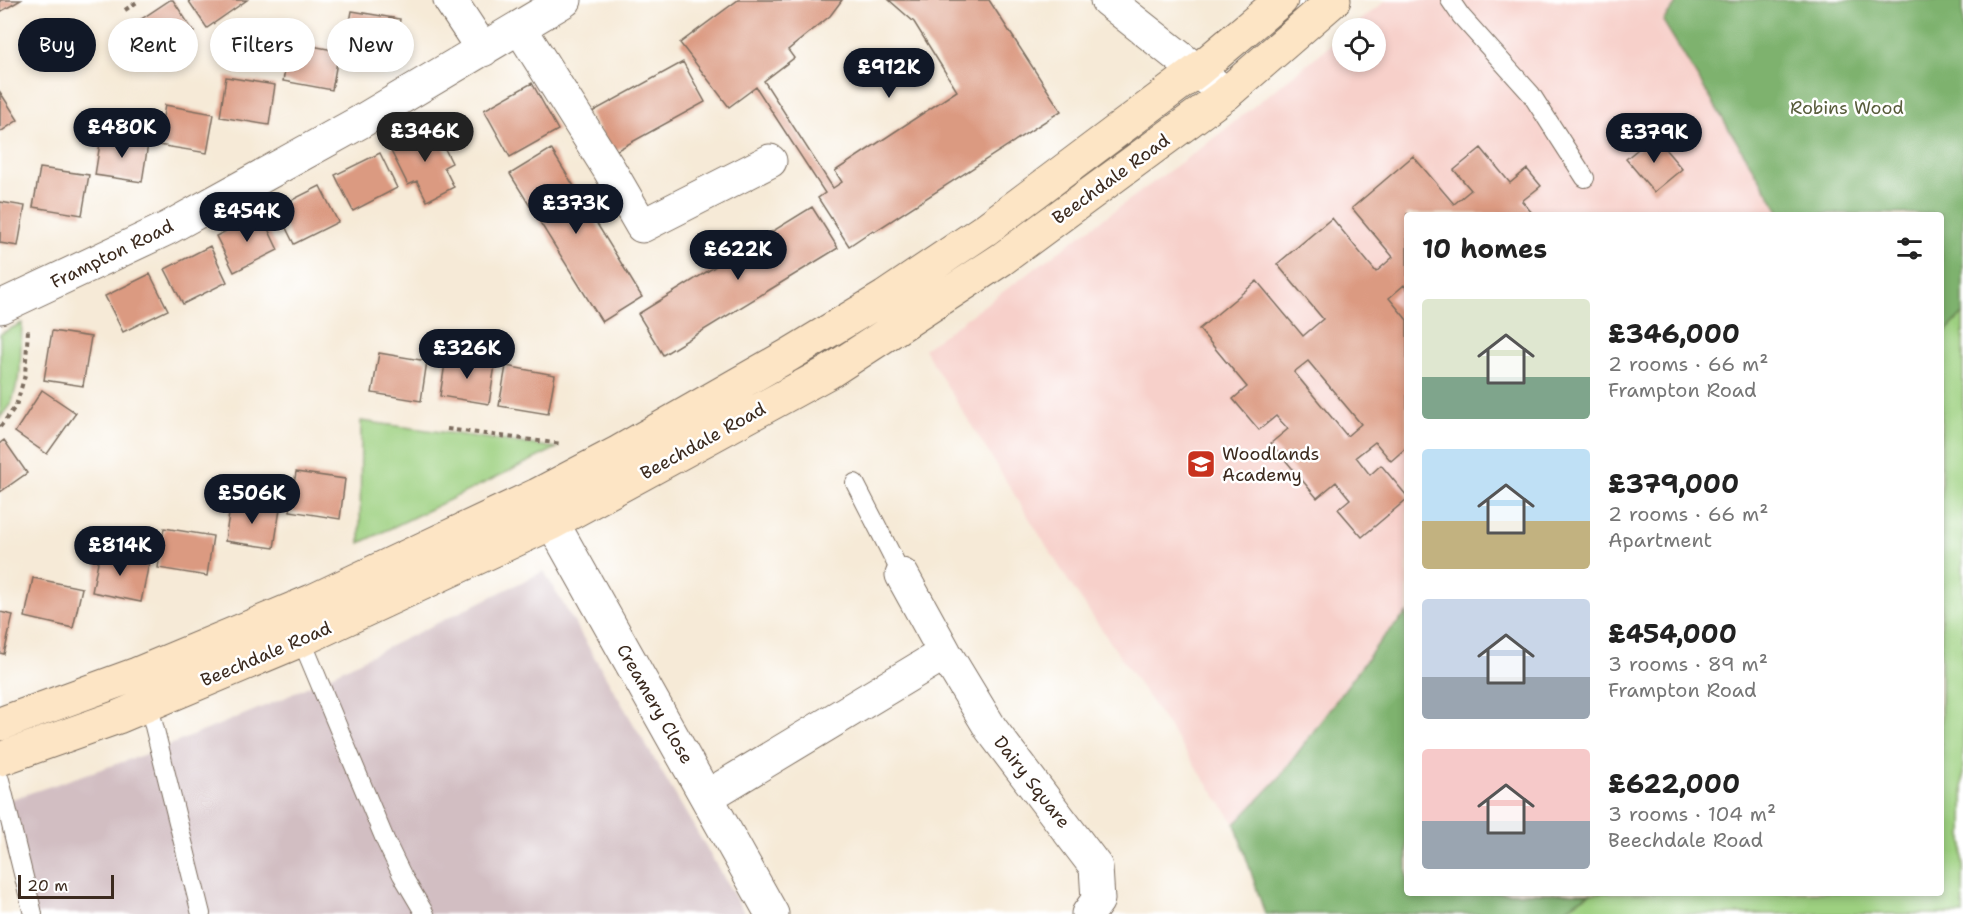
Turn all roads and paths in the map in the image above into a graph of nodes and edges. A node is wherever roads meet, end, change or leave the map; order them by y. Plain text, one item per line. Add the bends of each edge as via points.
1 (140, 0) edge
2 (450, 0) edge
3 (565, 0) edge
4 (1107, 0) edge
5 (1281, 0) edge
6 (1334, 0) edge
7 (1450, 0) edge
8 (125, 10) dead end
9 (520, 28) junction
10 (483, 50) junction
11 (1198, 70) junction
12 (1227, 94) junction
13 (770, 161) dead end
14 (1585, 178) dead end
15 (30, 293) junction
16 (0, 307) edge
17 (0, 427) edge
18 (447, 429) dead end
19 (619, 452) junction
20 (855, 483) dead end
21 (544, 509) junction
22 (902, 575) joint
23 (296, 625) junction
24 (945, 653) junction
25 (137, 674) junction
26 (149, 704) junction
27 (0, 724) edge
28 (0, 759) edge
29 (0, 780) edge
30 (708, 796) junction
31 (33, 914) edge
32 (201, 914) edge
33 (425, 914) edge
34 (772, 914) edge
35 (1088, 914) edge

1 - 8 path
2 - 10 street
3 - 9 street, Frampton Road
4 - 11 street
5 - 11 street, Beechdale Road
6 - 12 street, Beechdale Road
7 - 14 lane via 1531,94
9 - 10 street, Frampton Road
9 - 13 street via 642,226
10 - 15 street, Frampton Road via 168,228
11 - 12 street
11 - 19 street, Beechdale Road via 986,229 885,297
12 - 21 street, Beechdale Road via 1002,259 829,372
15 - 16 street, Frampton Road
15 - 17 path via 25,375 16,406
18 - 19 path
19 - 21 street, Beechdale Road
20 - 22 lane
21 - 23 street, Beechdale Road
21 - 30 street, Creamery Close
22 - 24 street, Dairy Square
23 - 25 street, Beechdale Road
23 - 26 street, Beechdale Road
23 - 33 lane via 386,842
24 - 30 street
24 - 35 street, Dairy Square via 991,729 1096,867 1098,900
25 - 26 lane
25 - 27 street, Beechdale Road
26 - 28 street, Beechdale Road
26 - 32 lane
29 - 31 lane
30 - 34 street, Creamery Close

